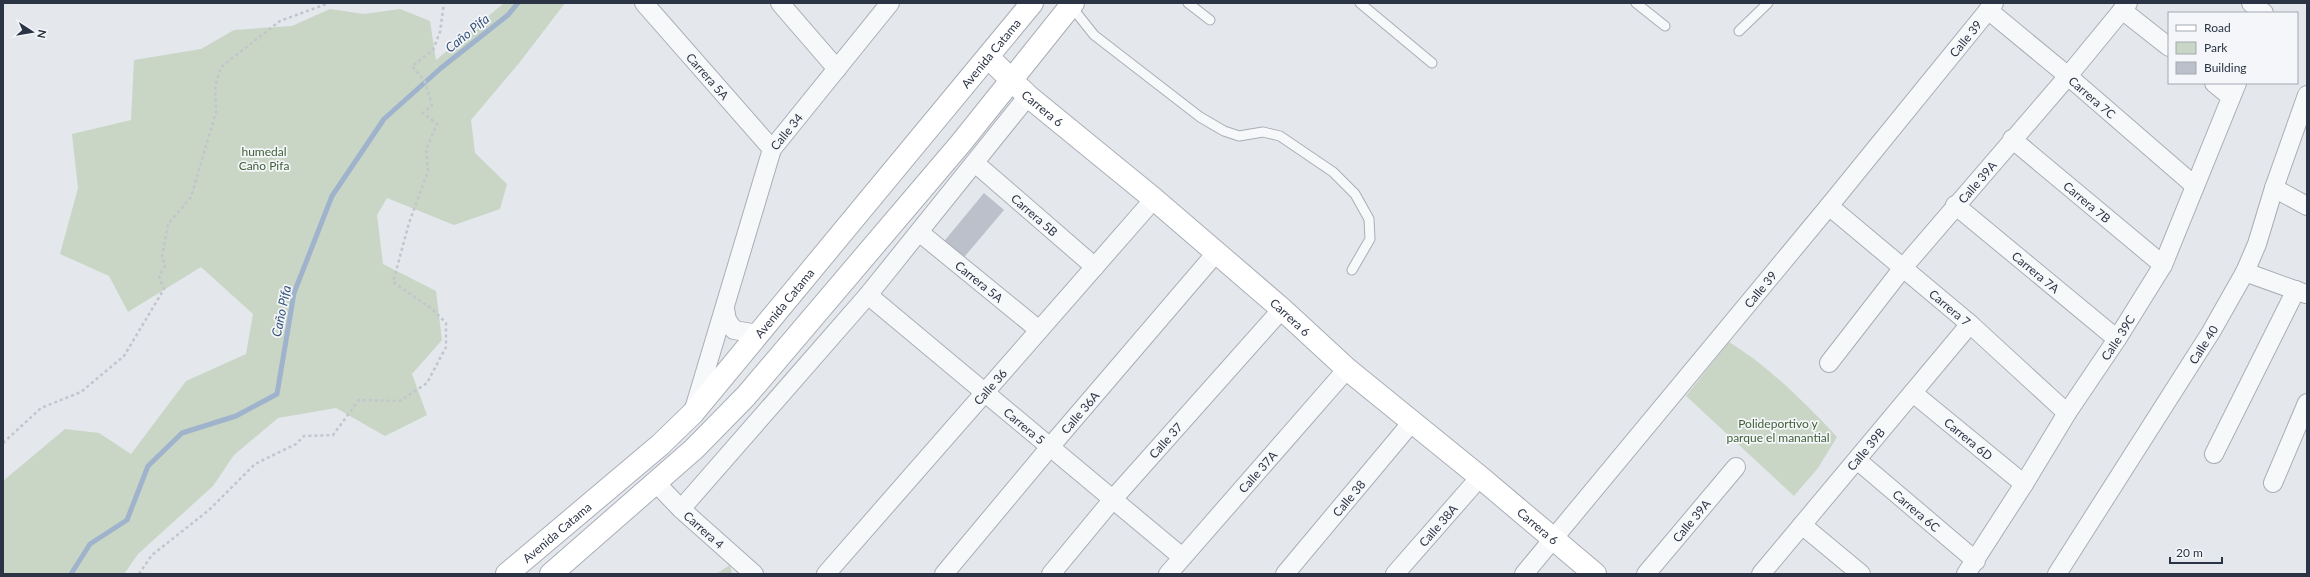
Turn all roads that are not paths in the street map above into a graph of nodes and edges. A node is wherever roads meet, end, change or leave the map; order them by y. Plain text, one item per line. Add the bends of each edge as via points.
1 (644, 3) edge
2 (780, 3) edge
3 (890, 3) edge
4 (1032, 3) edge
5 (1188, 3) edge
6 (1360, 3) edge
7 (1636, 3) edge
8 (1768, 3) edge
9 (2252, 3) edge
10 (1072, 5) edge
11 (1991, 6) edge
12 (2125, 6) edge
13 (2264, 12) edge
14 (1210, 20) dead end
15 (1665, 26) dead end
16 (1739, 31) dead end
17 (2168, 46) edge
18 (988, 58) junction
19 (1432, 63) dead end
20 (837, 69) junction
21 (2068, 76) junction
22 (1012, 80) junction
23 (2217, 84) edge
24 (2234, 90) edge
25 (2307, 95) edge
26 (1028, 96) junction
27 (2012, 139) junction
28 (772, 149) junction
29 (975, 163) junction
30 (2196, 186) junction
31 (2274, 188) junction
32 (1154, 199) junction
33 (1955, 205) junction
34 (1829, 206) junction
35 (2307, 206) edge
36 (919, 232) junction
37 (1216, 253) junction
38 (2163, 265) junction
39 (1095, 267) junction
40 (1902, 269) junction
41 (1352, 270) dead end
42 (2245, 272) junction
43 (2301, 292) edge
44 (868, 295) junction
45 (725, 309) junction
46 (1282, 310) junction
47 (1970, 324) junction
48 (1039, 330) junction
49 (758, 334) junction
50 (2117, 339) junction
51 (1829, 363) dead end
52 (1347, 369) junction
53 (1913, 392) junction
54 (985, 393) junction
55 (2307, 403) edge
56 (693, 412) junction
57 (2067, 413) junction
58 (1412, 422) junction
59 (1050, 446) junction
60 (2214, 454) dead end
61 (1858, 460) junction
62 (1736, 467) dead end
63 (1480, 477) junction
64 (656, 483) junction
65 (2273, 483) dead end
66 (2024, 484) junction
67 (1113, 499) junction
68 (681, 509) junction
69 (1802, 525) junction
70 (1553, 540) junction
71 (1182, 557) junction
72 (1971, 568) edge
73 (507, 574) edge
74 (550, 574) edge
75 (754, 574) edge
76 (826, 574) edge
77 (944, 574) edge
78 (1051, 574) edge
79 (1168, 574) edge
80 (1285, 574) edge
81 (1395, 574) edge
82 (1524, 574) edge
83 (1594, 574) edge
84 (1646, 574) edge
85 (1761, 574) edge
86 (1861, 574) edge
87 (2057, 574) edge

1 - 28 street, Carrera 5A
2 - 20 street
3 - 20 street, Calle 34
4 - 18 main road, Avenida Catama
5 - 14 lane
6 - 19 lane
7 - 15 lane
8 - 16 lane
9 - 13 street
10 - 22 main road
10 - 41 lane via 1094,35 1200,117 1224,131 1239,136 1263,132 1280,136 1333,172 1355,194 1369,219 1370,239
11 - 21 street, Carrera 7C
11 - 34 street, Calle 39
12 - 17 street
12 - 21 street, Calle 39A
18 - 22 main road, Carrera 6
18 - 49 main road, Avenida Catama
20 - 28 street, Calle 34
21 - 27 street, Calle 39A
21 - 30 street, Carrera 7C
22 - 26 main road, Carrera 6
22 - 64 main road via 746,396
23 - 24 street
24 - 30 street, Calle 39C
25 - 31 street, Calle 40
26 - 29 street
26 - 32 main road, Carrera 6
27 - 33 street, Calle 39A
27 - 38 street, Carrera 7B
28 - 45 street, Calle 34
29 - 36 street
29 - 39 street, Carrera 5B
30 - 38 street, Calle 39C
31 - 35 street
31 - 42 street, Calle 40 via 2257,244
32 - 37 main road, Carrera 6
32 - 39 street, Calle 36
33 - 40 street, Calle 39A
33 - 50 street, Carrera 7A
34 - 40 street, Carrera 7
34 - 70 street, Calle 39
36 - 44 street
36 - 48 street, Carrera 5A
37 - 46 main road, Carrera 6
37 - 59 street, Calle 36A
38 - 50 street, Calle 39C
39 - 48 street, Calle 36
40 - 47 street, Carrera 7
40 - 51 street, Calle 39A
42 - 43 street
42 - 87 street, Calle 40 via 2211,332
43 - 60 street
44 - 54 street, Carrera 5
44 - 68 street
45 - 49 street via 727,320 734,330
45 - 56 street, Calle 34
46 - 52 main road, Carrera 6
46 - 67 street, Calle 37
47 - 53 street, Calle 39B
47 - 57 street, Carrera 7
48 - 54 street, Calle 36
49 - 56 main road, Avenida Catama
50 - 57 street, Calle 39C
52 - 58 main road, Carrera 6
52 - 71 street, Calle 37A
53 - 61 street, Calle 39B
53 - 66 street, Carrera 6D
54 - 59 street, Carrera 5
54 - 76 street, Calle 36
55 - 65 street
56 - 73 main road, Avenida Catama via 644,459
57 - 66 street, Calle 39C
58 - 63 main road, Carrera 6
58 - 80 street, Calle 38
59 - 67 street, Carrera 5
59 - 77 street, Calle 36A
61 - 69 street, Calle 39B
61 - 72 street, Carrera 6C
62 - 84 street, Calle 39A
63 - 70 main road, Carrera 6
63 - 81 street, Calle 38A
64 - 68 street, Carrera 4
64 - 74 main road
66 - 72 street, Calle 39C
67 - 71 street, Carrera 5
67 - 78 street, Calle 37
68 - 75 street, Carrera 4
69 - 85 street, Calle 39B
69 - 86 street
70 - 82 street, Calle 39
70 - 83 main road, Carrera 6
71 - 79 street, Calle 37A

